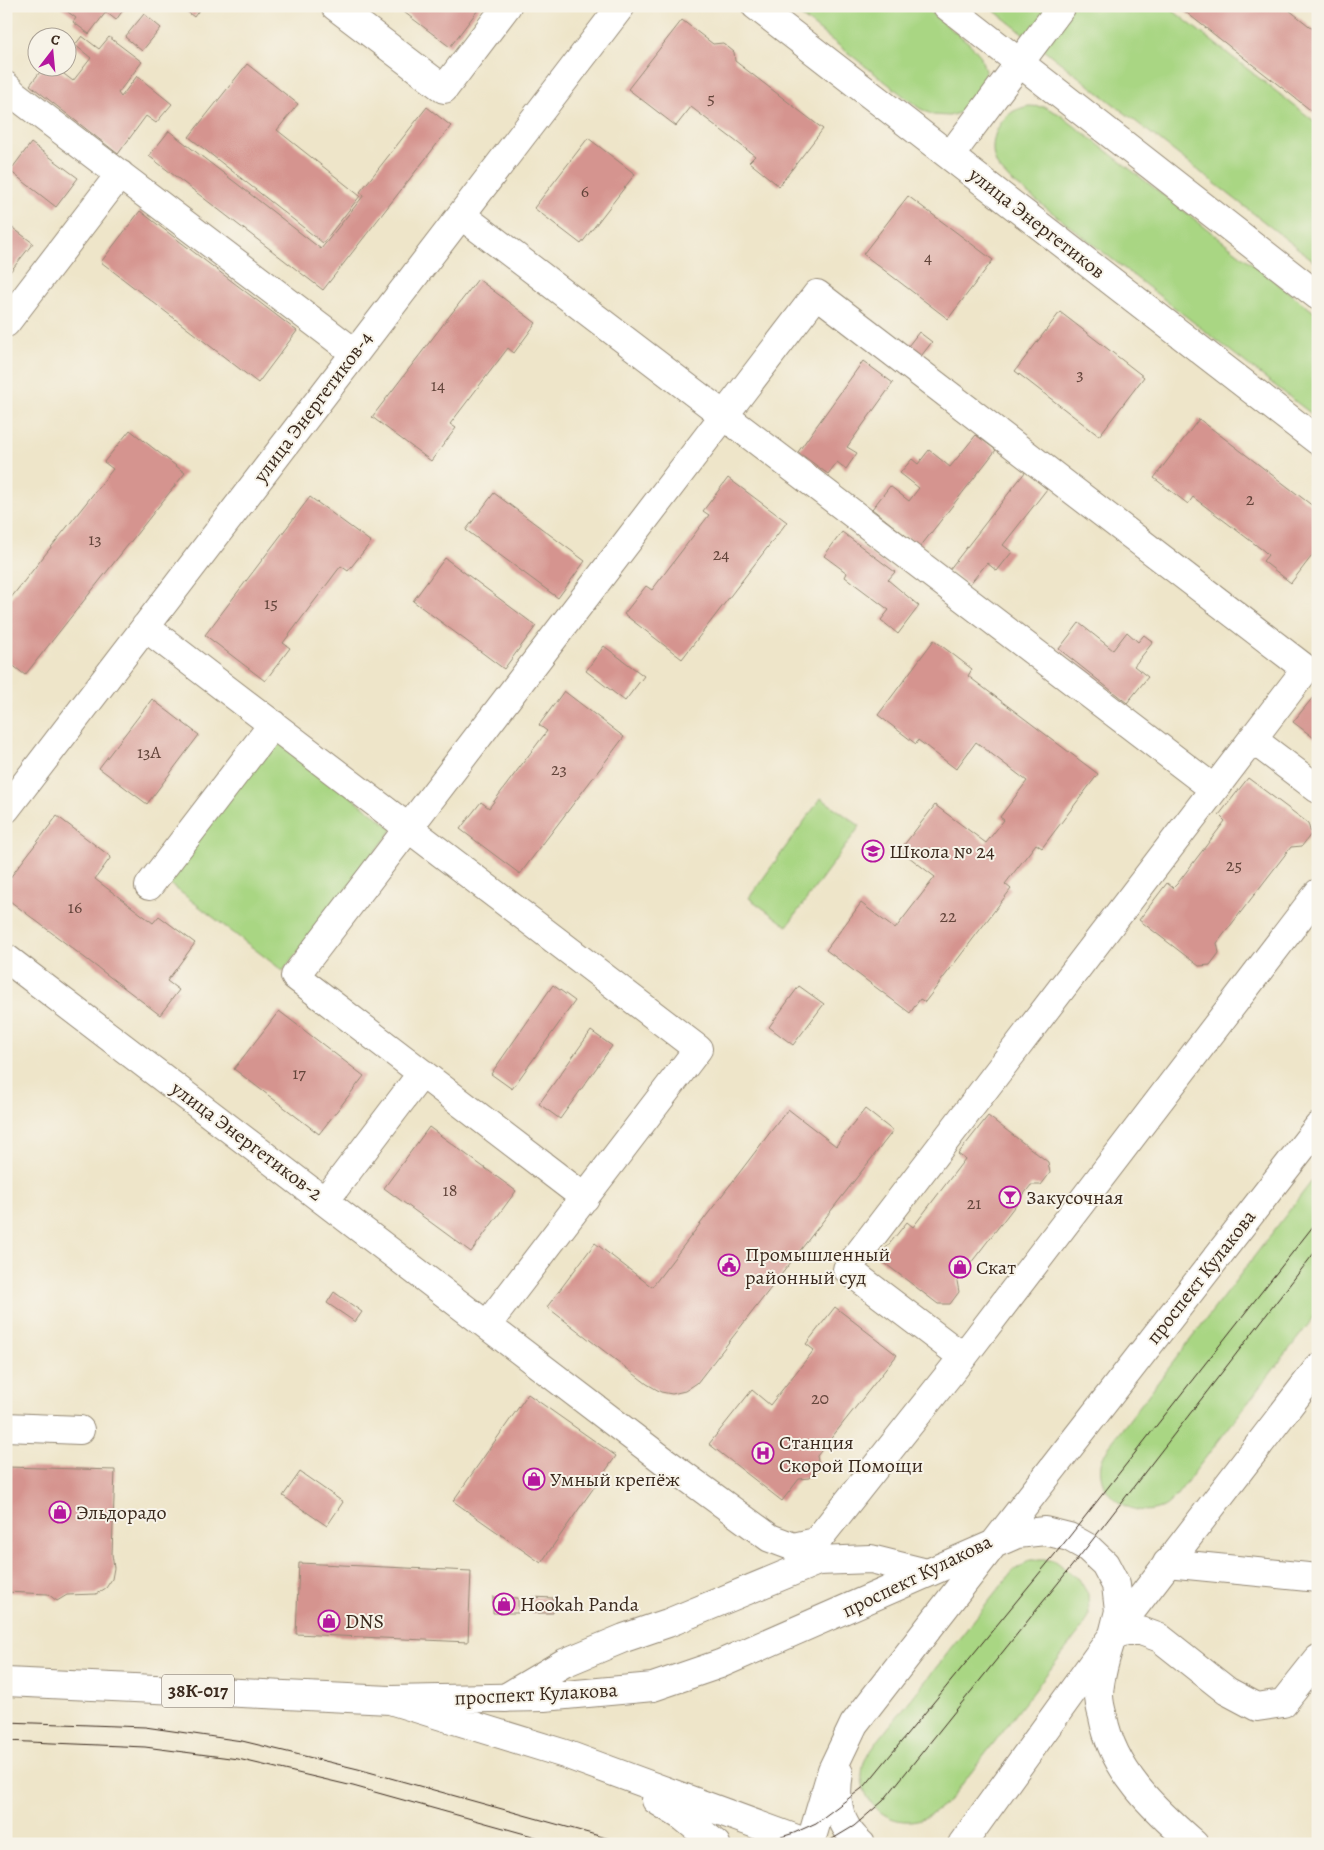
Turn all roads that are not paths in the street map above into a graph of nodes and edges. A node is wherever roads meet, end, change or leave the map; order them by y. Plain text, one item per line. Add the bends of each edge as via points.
1 (335, 6) edge
2 (507, 6) edge
3 (620, 6) edge
4 (756, 6) edge
5 (947, 6) edge
6 (1062, 6) edge
7 (1020, 64) junction
8 (6, 86) edge
9 (950, 156) junction
10 (120, 174) junction
11 (461, 215) junction
12 (1318, 296) edge
13 (6, 323) edge
14 (355, 353) junction
15 (724, 415) junction
16 (1318, 441) edge
17 (145, 627) junction
18 (273, 724) junction
19 (1252, 739) junction
20 (1214, 789) junction
21 (1318, 789) edge
22 (6, 809) edge
23 (408, 828) junction
24 (149, 886) dead end
25 (1318, 894) edge
26 (6, 958) edge
27 (422, 1073) junction
28 (1318, 1127) edge
29 (585, 1198) junction
30 (325, 1201) junction
31 (487, 1325) junction
32 (962, 1357) junction
33 (1318, 1368) edge
34 (6, 1427) edge
35 (80, 1430) dead end
36 (993, 1544) junction
37 (1167, 1563) junction
38 (927, 1574) junction
39 (1318, 1578) edge
40 (1112, 1635) junction
41 (1318, 1659) edge
42 (6, 1682) edge
43 (505, 1698) junction
44 (390, 1700) junction
45 (854, 1724) junction
46 (565, 1754) junction
47 (716, 1844) edge
48 (810, 1844) edge
49 (861, 1844) edge
50 (962, 1844) edge
51 (1194, 1844) edge

1 - 2 main road via 444,89
3 - 11 main road, улица Энергетиков-4
4 - 9 main road, улица Энергетиков
5 - 7 main road
6 - 7 main road
7 - 9 main road
7 - 12 main road
8 - 10 main road
9 - 16 main road, улица Энергетиков
10 - 13 main road
10 - 14 main road
11 - 14 main road, улица Энергетиков-4
11 - 15 main road
14 - 17 main road, улица Энергетиков-4
15 - 19 main road via 817,294 1306,669
15 - 20 main road
15 - 23 main road
17 - 18 main road
17 - 22 main road, улица Энергетиков-4
18 - 23 main road
18 - 24 main road
19 - 20 main road
19 - 21 main road
20 - 32 main road via 847,1269
23 - 27 main road via 295,976
23 - 29 main road via 698,1049
25 - 32 main road, улица Энергетиков-2
26 - 30 main road, улица Энергетиков-2
27 - 29 main road
27 - 30 main road
28 - 36 main road, проспект Кулакова
29 - 31 main road
30 - 31 main road, улица Энергетиков-2
31 - 32 main road, улица Энергетиков-2 via 754,1527 770,1538 794,1547 816,1542
33 - 37 main road
34 - 35 main road
36 - 38 main road, проспект Кулакова
36 - 40 main road via 1017,1534 1045,1531 1069,1537 1087,1547 1105,1564 1116,1585 1120,1611
36 - 45 main road
37 - 39 main road
37 - 40 main road
38 - 43 main road, проспект Кулакова via 720,1664 653,1687
38 - 43 main road via 871,1559 818,1561 564,1663
40 - 41 main road via 1141,1631 1160,1638 1227,1691 1257,1707 1283,1703
40 - 50 main road
40 - 51 main road via 1103,1662 1099,1696 1106,1735 1127,1776
42 - 44 main road, 38К-017
43 - 44 main road, проспект Кулакова
44 - 46 main road
45 - 48 main road via 832,1770
45 - 49 main road via 842,1754 837,1802 850,1835
46 - 47 main road via 637,1788 683,1817
46 - 48 main road

